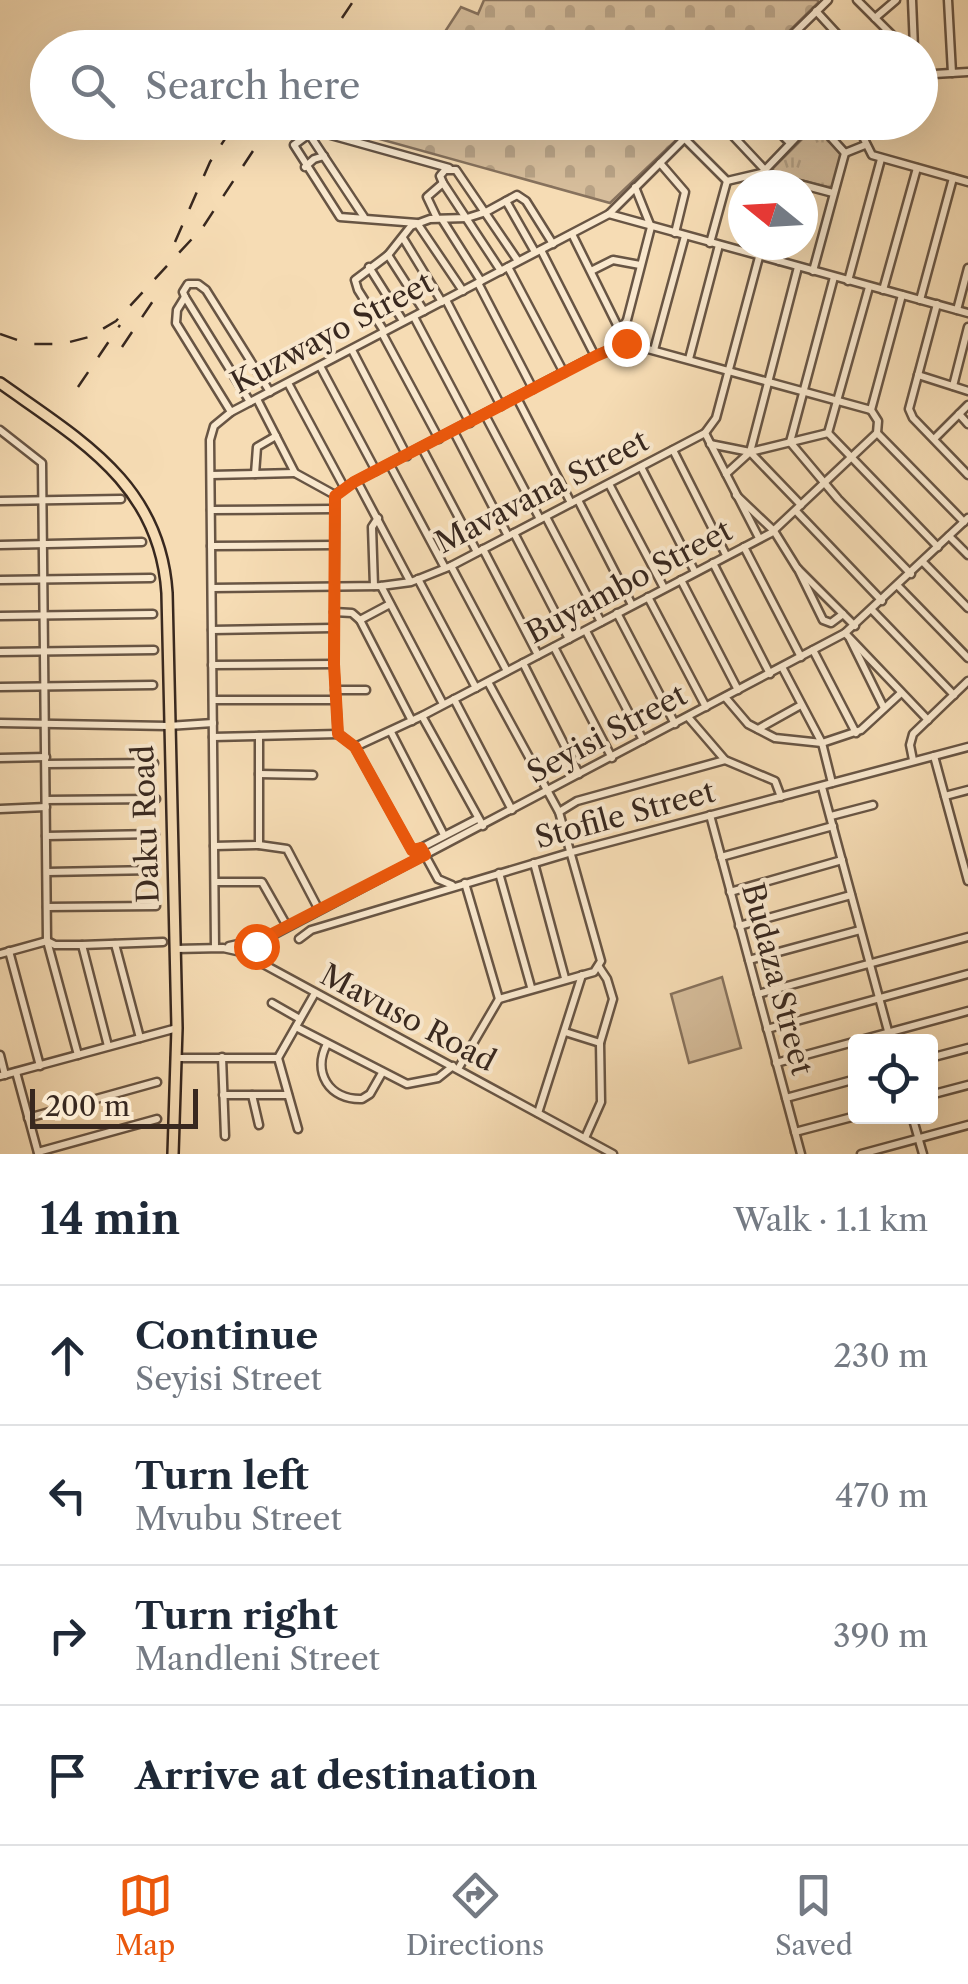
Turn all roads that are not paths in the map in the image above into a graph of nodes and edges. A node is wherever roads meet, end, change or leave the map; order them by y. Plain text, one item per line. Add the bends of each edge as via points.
1 (828, 0) edge
2 (858, 0) edge
3 (896, 0) edge
4 (912, 0) edge
5 (948, 0) edge
6 (816, 11) junction
7 (875, 18) junction
8 (796, 30) edge
9 (833, 30) edge
10 (887, 30) edge
11 (913, 30) edge
12 (952, 72) junction
13 (968, 72) edge
14 (938, 74) edge
15 (300, 140) edge
16 (312, 140) edge
17 (349, 140) edge
18 (683, 140) edge
19 (687, 140) edge
20 (736, 140) edge
21 (786, 140) edge
22 (794, 140) edge
23 (831, 140) edge
24 (864, 140) edge
25 (790, 144) junction
26 (865, 145) junction
27 (845, 154) junction
28 (324, 156) junction
29 (881, 159) junction
30 (660, 163) junction
31 (306, 167) junction
32 (449, 168) junction
33 (917, 168) junction
34 (763, 170) edge
35 (767, 170) edge
36 (953, 178) junction
37 (726, 180) joint
38 (968, 182) edge
39 (443, 183) junction
40 (635, 187) junction
41 (818, 189) edge
42 (833, 193) junction
43 (506, 202) junction
44 (486, 212) junction
45 (608, 214) junction
46 (364, 218) junction
47 (467, 218) junction
48 (440, 219) junction
49 (417, 223) junction
50 (651, 227) junction
51 (572, 234) junction
52 (675, 234) junction
53 (684, 236) junction
54 (403, 238) junction
55 (710, 243) junction
56 (553, 244) junction
57 (720, 246) junction
58 (728, 247) edge
59 (538, 251) junction
60 (388, 255) junction
61 (758, 260) edge
62 (772, 260) edge
63 (518, 261) junction
64 (779, 262) joint
65 (640, 266) junction
66 (798, 267) junction
67 (369, 268) junction
68 (968, 268) edge
69 (504, 269) junction
70 (591, 270) junction
71 (814, 271) junction
72 (834, 277) junction
73 (848, 280) junction
74 (480, 282) junction
75 (868, 287) junction
76 (883, 290) junction
77 (462, 291) junction
78 (902, 295) junction
79 (185, 297) junction
80 (920, 300) junction
81 (444, 301) junction
82 (938, 304) junction
83 (957, 310) junction
84 (424, 311) junction
85 (968, 313) edge
86 (414, 316) junction
87 (403, 322) junction
88 (968, 326) edge
89 (621, 330) junction
90 (384, 332) junction
91 (626, 343) junction
92 (352, 350) junction
93 (654, 350) junction
94 (596, 356) junction
95 (689, 359) junction
96 (320, 366) junction
97 (730, 369) junction
98 (564, 372) junction
99 (918, 376) junction
100 (769, 380) junction
101 (0, 383) edge
102 (288, 383) junction
103 (952, 386) junction
104 (533, 389) junction
105 (803, 390) junction
106 (968, 391) edge
107 (270, 392) junction
108 (517, 398) junction
109 (838, 400) junction
110 (253, 401) junction
111 (968, 405) edge
112 (501, 406) junction
113 (871, 410) junction
114 (231, 412) junction
115 (959, 414) junction
116 (485, 415) junction
117 (470, 423) junction
118 (968, 424) edge
119 (0, 430) edge
120 (454, 432) junction
121 (704, 433) junction
122 (828, 433) junction
123 (877, 433) junction
124 (276, 436) junction
125 (438, 439) junction
126 (934, 440) junction
127 (790, 442) junction
128 (710, 444) junction
129 (422, 448) junction
130 (673, 450) junction
131 (750, 452) junction
132 (407, 456) junction
133 (853, 458) junction
134 (390, 464) junction
135 (641, 467) junction
136 (376, 471) junction
137 (255, 474) junction
138 (295, 474) junction
139 (726, 474) junction
140 (210, 475) junction
141 (968, 475) edge
142 (358, 480) junction
143 (825, 482) junction
144 (609, 484) junction
145 (344, 488) junction
146 (736, 495) junction
147 (335, 496) junction
148 (122, 499) dead end
149 (43, 500) junction
150 (0, 501) edge
151 (574, 501) junction
152 (798, 508) junction
153 (211, 510) junction
154 (333, 510) junction
155 (378, 518) junction
156 (543, 518) junction
157 (966, 520) edge
158 (774, 531) junction
159 (511, 534) junction
160 (949, 536) junction
161 (759, 538) junction
162 (142, 542) dead end
163 (43, 544) junction
164 (0, 545) edge
165 (334, 545) junction
166 (212, 546) junction
167 (938, 547) junction
168 (744, 548) junction
169 (480, 550) junction
170 (726, 555) junction
171 (968, 555) edge
172 (923, 562) junction
173 (712, 563) junction
174 (448, 567) junction
175 (797, 568) junction
176 (695, 572) junction
177 (911, 574) junction
178 (152, 578) dead end
179 (44, 579) junction
180 (0, 580) edge
181 (680, 580) junction
182 (414, 581) junction
183 (378, 586) junction
184 (898, 586) junction
185 (334, 587) junction
186 (212, 588) junction
187 (664, 588) junction
188 (648, 597) junction
189 (882, 601) junction
190 (390, 604) junction
191 (632, 605) junction
192 (968, 608) edge
193 (872, 610) junction
194 (334, 612) junction
195 (618, 613) junction
196 (153, 614) dead end
197 (843, 614) junction
198 (0, 616) edge
199 (44, 616) junction
200 (360, 620) junction
201 (601, 622) junction
202 (855, 626) junction
203 (334, 628) junction
204 (212, 630) junction
205 (586, 630) junction
206 (847, 635) junction
207 (569, 639) junction
208 (554, 647) junction
209 (154, 650) dead end
210 (813, 650) junction
211 (44, 651) junction
212 (0, 652) edge
213 (538, 655) junction
214 (801, 657) junction
215 (968, 658) edge
216 (523, 663) junction
217 (334, 664) junction
218 (212, 666) junction
219 (782, 668) junction
220 (508, 671) junction
221 (770, 674) junction
222 (488, 682) junction
223 (968, 682) edge
224 (153, 686) dead end
225 (0, 687) edge
226 (45, 687) junction
227 (476, 688) junction
228 (366, 690) dead end
229 (738, 690) junction
230 (901, 693) junction
231 (335, 695) junction
232 (954, 695) junction
233 (725, 697) junction
234 (213, 700) junction
235 (454, 700) junction
236 (443, 704) junction
237 (801, 705) junction
238 (706, 707) junction
239 (884, 708) junction
240 (422, 716) junction
241 (688, 716) junction
242 (928, 720) junction
243 (412, 721) junction
244 (213, 722) junction
245 (0, 723) edge
246 (676, 724) junction
247 (46, 725) junction
248 (168, 726) junction
249 (757, 730) junction
250 (391, 732) junction
251 (856, 733) junction
252 (338, 734) junction
253 (259, 736) junction
254 (213, 737) junction
255 (643, 740) junction
256 (822, 743) junction
257 (355, 747) junction
258 (968, 747) edge
259 (934, 756) junction
260 (0, 758) edge
261 (612, 758) junction
262 (725, 760) junction
263 (913, 760) junction
264 (46, 761) junction
265 (154, 763) dead end
266 (260, 774) junction
267 (579, 774) junction
268 (313, 775) dead end
269 (832, 782) junction
270 (822, 787) junction
271 (968, 790) edge
272 (546, 791) junction
273 (945, 796) junction
274 (781, 797) junction
275 (156, 799) dead end
276 (46, 804) junction
277 (873, 805) dead end
278 (0, 809) edge
279 (512, 810) junction
280 (559, 812) junction
281 (710, 815) junction
282 (831, 816) junction
283 (480, 822) junction
284 (833, 826) junction
285 (968, 827) edge
286 (954, 831) junction
287 (155, 834) dead end
288 (444, 835) junction
289 (46, 836) junction
290 (258, 845) junction
291 (214, 846) junction
292 (423, 852) junction
293 (572, 852) junction
294 (721, 857) junction
295 (842, 860) junction
296 (534, 864) junction
297 (966, 864) edge
298 (155, 870) dead end
299 (47, 872) junction
300 (499, 873) junction
301 (968, 881) edge
302 (215, 882) junction
303 (465, 883) junction
304 (455, 886) junction
305 (730, 892) junction
306 (851, 895) junction
307 (156, 906) dead end
308 (47, 907) junction
309 (319, 910) junction
310 (286, 926) junction
311 (739, 926) junction
312 (860, 930) junction
313 (268, 936) junction
314 (968, 937) edge
315 (299, 939) dead end
316 (47, 941) junction
317 (163, 942) dead end
318 (259, 942) junction
319 (115, 944) junction
320 (82, 945) junction
321 (219, 947) junction
322 (175, 949) junction
323 (4, 952) edge
324 (240, 952) junction
325 (749, 960) junction
326 (260, 964) junction
327 (600, 964) junction
328 (870, 964) junction
329 (968, 974) edge
330 (582, 975) junction
331 (565, 978) junction
332 (532, 988) junction
333 (315, 993) junction
334 (758, 994) junction
335 (499, 998) junction
336 (878, 998) junction
337 (272, 1003) dead end
338 (968, 1011) edge
339 (298, 1023) junction
340 (177, 1028) junction
341 (767, 1029) junction
342 (565, 1032) junction
343 (888, 1032) junction
344 (140, 1038) junction
345 (600, 1043) junction
346 (327, 1044) junction
347 (108, 1046) junction
348 (968, 1048) edge
349 (0, 1055) edge
350 (78, 1055) junction
351 (938, 1056) edge
352 (222, 1057) junction
353 (175, 1058) junction
354 (278, 1058) junction
355 (776, 1063) junction
356 (40, 1066) junction
357 (456, 1068) junction
358 (16, 1072) junction
359 (382, 1073) junction
360 (3, 1075) edge
361 (848, 1080) edge
362 (157, 1082) dead end
363 (968, 1085) edge
364 (938, 1093) edge
365 (288, 1094) junction
366 (223, 1095) junction
367 (252, 1095) junction
368 (786, 1098) junction
369 (538, 1113) junction
370 (28, 1118) junction
371 (848, 1118) edge
372 (157, 1119) dead end
373 (914, 1124) edge
374 (259, 1125) dead end
375 (968, 1126) edge
376 (298, 1128) dead end
377 (795, 1132) junction
378 (224, 1136) dead end
379 (585, 1138) junction
380 (918, 1138) junction
381 (38, 1153) edge
382 (171, 1154) edge
383 (613, 1154) edge
384 (801, 1154) edge
385 (860, 1154) edge
386 (923, 1154) edge

1 - 6 street
2 - 7 street
3 - 7 street
4 - 11 street
5 - 12 street
6 - 8 street
6 - 9 street
7 - 10 street
12 - 13 street
12 - 14 street
15 - 31 street via 294,144
16 - 28 street
17 - 32 street
18 - 30 street, Kuzwayo Street
19 - 37 street
20 - 34 street
21 - 25 street
22 - 25 street
23 - 27 street
24 - 26 street
25 - 35 street
26 - 27 street
26 - 29 street
27 - 42 street
28 - 31 street
28 - 46 street
29 - 33 street
29 - 73 street
30 - 40 street, Kuzwayo Street
30 - 52 street via 685,192
31 - 46 street via 338,216
32 - 39 street via 440,174
32 - 44 street
33 - 36 street
33 - 76 street
36 - 38 street
36 - 80 street
37 - 55 street
39 - 47 street
39 - 48 street via 427,198
40 - 45 street, Kuzwayo Street
40 - 50 street
41 - 42 street
42 - 71 street
43 - 44 street
43 - 56 street via 523,198
43 - 59 street
44 - 47 street
44 - 63 street
45 - 50 street
45 - 51 street, Kuzwayo Street
46 - 49 street
47 - 48 street
47 - 69 street
48 - 49 street
48 - 74 street
49 - 54 street
49 - 77 street
50 - 52 street
50 - 65 street
51 - 56 street, Kuzwayo Street
51 - 70 street
52 - 53 street
53 - 55 street
53 - 93 street
54 - 60 street
54 - 81 street
55 - 57 street
56 - 59 street, Kuzwayo Street
57 - 58 street
57 - 95 street
59 - 63 street, Kuzwayo Street
59 - 94 street
60 - 67 street
60 - 84 street
61 - 97 street
62 - 64 street
63 - 69 street, Kuzwayo Street
64 - 66 street
65 - 70 street via 613,260
65 - 89 street
66 - 71 street
66 - 100 street
67 - 87 street
67 - 90 street via 355,284
68 - 83 street
69 - 74 street, Kuzwayo Street
69 - 98 street
70 - 89 street
71 - 72 street
72 - 73 street
72 - 105 street
73 - 75 street
74 - 77 street, Kuzwayo Street
74 - 104 street
75 - 76 street
75 - 109 street
76 - 78 street
77 - 81 street, Kuzwayo Street
78 - 80 street
78 - 113 street
79 - 107 street via 188,284 204,288
79 - 110 street
79 - 114 street via 176,323
80 - 82 street
81 - 84 street, Kuzwayo Street
81 - 112 street
82 - 83 street
82 - 99 street
83 - 85 street
84 - 86 street, Kuzwayo Street
86 - 87 street, Kuzwayo Street
86 - 117 street
87 - 90 street, Kuzwayo Street
88 - 103 street
89 - 91 street
90 - 92 street, Kuzwayo Street
90 - 125 street
91 - 93 street
91 - 94 street
92 - 96 street, Kuzwayo Street
92 - 132 street
93 - 95 street
94 - 98 street
95 - 97 street
96 - 102 street, Kuzwayo Street
96 - 136 street
97 - 100 street
97 - 121 street via 716,418
98 - 104 street
99 - 103 street
99 - 126 street via 909,409
100 - 105 street
100 - 131 street
101 - 248 main road, Daku Road via 104,459 136,498 157,539 165,573
102 - 107 street, Kuzwayo Street
102 - 145 street
103 - 106 street
104 - 108 street
105 - 109 street
105 - 127 street
107 - 110 street, Kuzwayo Street
108 - 112 street
108 - 151 street
109 - 113 street
109 - 122 street
110 - 114 street, Kuzwayo Street
110 - 124 street
111 - 115 street
112 - 116 street
113 - 123 street
114 - 140 street, Kuzwayo Street via 212,432
115 - 118 street
115 - 126 street
116 - 117 street
116 - 156 street
117 - 120 street
119 - 149 street via 41,460
120 - 125 street
120 - 159 street
121 - 128 street
121 - 130 street, Mavavana Street
122 - 127 street
122 - 133 street
123 - 133 street, Buyambo Street
123 - 157 street
124 - 137 street via 256,449
124 - 138 street
125 - 129 street
126 - 141 street
127 - 131 street
127 - 143 street
128 - 131 street
128 - 139 street
129 - 132 street
129 - 169 street
130 - 135 street, Mavavana Street
130 - 170 street
131 - 139 street
131 - 152 street
132 - 134 street
133 - 143 street, Buyambo Street
133 - 167 street
134 - 136 street
134 - 174 street
135 - 144 street, Mavavana Street
135 - 176 street
136 - 142 street
137 - 138 street
137 - 140 street
138 - 147 street
139 - 146 street
140 - 153 street, Kuzwayo Street
142 - 145 street
142 - 155 street
143 - 152 street, Buyambo Street
143 - 177 street
144 - 151 street, Mavavana Street
144 - 187 street
145 - 147 street
146 - 158 street
146 - 161 street
147 - 154 street
148 - 149 street
149 - 150 street
149 - 163 street
151 - 156 street, Mavavana Street
151 - 191 street
152 - 158 street, Buyambo Street
152 - 189 street
153 - 154 street
153 - 166 street, Kuzwayo Street
154 - 165 street
155 - 182 street
155 - 183 street via 372,527
156 - 159 street, Mavavana Street
156 - 201 street
157 - 160 street, Seyisi Street
158 - 161 street, Buyambo Street
158 - 175 street
159 - 169 street, Mavavana Street
159 - 207 street
160 - 167 street, Seyisi Street
160 - 171 street
161 - 168 street, Buyambo Street
162 - 163 street
163 - 164 street
163 - 179 street
165 - 166 street
165 - 185 street
166 - 186 street, Kuzwayo Street
167 - 172 street, Seyisi Street
168 - 170 street, Buyambo Street
168 - 214 street
169 - 174 street, Mavavana Street
169 - 213 street
170 - 173 street, Buyambo Street
172 - 177 street, Seyisi Street
172 - 192 street
173 - 176 street, Buyambo Street
173 - 221 street
174 - 182 street, Mavavana Street
174 - 220 street
175 - 197 street
175 - 197 street via 824,620 832,623
176 - 181 street, Buyambo Street
177 - 184 street, Seyisi Street
178 - 179 street
179 - 180 street
179 - 199 street
181 - 187 street, Buyambo Street
181 - 229 street
182 - 183 street, Mavavana Street
182 - 227 street
183 - 185 street, Mavavana Street
183 - 190 street
184 - 189 street, Seyisi Street
184 - 215 street
185 - 186 street, Mavavana Street
185 - 194 street
186 - 204 street, Kuzwayo Street
187 - 188 street, Buyambo Street
188 - 191 street, Buyambo Street
188 - 238 street
189 - 193 street, Seyisi Street
190 - 200 street
190 - 236 street
191 - 195 street, Buyambo Street
193 - 202 street, Seyisi Street
193 - 232 street
194 - 200 street
194 - 203 street
195 - 201 street, Buyambo Street
195 - 246 street
196 - 199 street
197 - 202 street
198 - 199 street
199 - 211 street
200 - 243 street
201 - 205 street, Buyambo Street
202 - 206 street, Seyisi Street
203 - 204 street
203 - 217 street
204 - 218 street, Kuzwayo Street
205 - 207 street, Buyambo Street
205 - 255 street
206 - 210 street, Seyisi Street
206 - 230 street
206 - 239 street
207 - 208 street, Buyambo Street
208 - 213 street, Buyambo Street
208 - 261 street
209 - 211 street
210 - 214 street, Seyisi Street
210 - 251 street
211 - 212 street
211 - 226 street
213 - 216 street, Buyambo Street
214 - 219 street, Seyisi Street
216 - 220 street, Buyambo Street
216 - 267 street
217 - 218 street
217 - 231 street
218 - 234 street, Kuzwayo Street
219 - 221 street, Seyisi Street
219 - 237 street
220 - 222 street, Buyambo Street
221 - 229 street, Seyisi Street
222 - 227 street, Buyambo Street
222 - 272 street
223 - 232 street
224 - 226 street
225 - 226 street
226 - 247 street
227 - 235 street, Buyambo Street
228 - 231 street
229 - 233 street, Seyisi Street
230 - 239 street
230 - 242 street
231 - 234 street
231 - 252 street
232 - 242 street
233 - 238 street, Seyisi Street
233 - 249 street
234 - 244 street, Kuzwayo Street
235 - 236 street, Buyambo Street
235 - 279 street
236 - 240 street, Buyambo Street
237 - 249 street
237 - 256 street
238 - 241 street, Seyisi Street
239 - 251 street
240 - 243 street, Buyambo Street
240 - 283 street
241 - 246 street, Seyisi Street
241 - 262 street
242 - 263 street via 911,738
243 - 250 street, Buyambo Street
244 - 248 street
244 - 254 street, Kuzwayo Street
245 - 247 street
246 - 255 street, Seyisi Street
247 - 248 street
247 - 264 street
248 - 322 main road, Daku Road
249 - 256 street via 787,742
250 - 257 street, Buyambo Street
250 - 288 street
251 - 256 street
252 - 253 street
252 - 257 street
253 - 254 street
253 - 266 street
254 - 291 street, Kuzwayo Street
255 - 261 street, Seyisi Street
256 - 269 street
257 - 292 street via 412,850
258 - 259 street, Stofile Street
259 - 263 street, Stofile Street
259 - 273 street
260 - 264 street
261 - 267 street, Seyisi Street
262 - 274 street via 771,779
262 - 280 street
263 - 269 street, Stofile Street
264 - 265 street
264 - 276 street
266 - 268 street
266 - 290 street
267 - 272 street, Seyisi Street
269 - 270 street, Stofile Street
270 - 274 street, Stofile Street
270 - 282 street
271 - 273 street
272 - 279 street, Seyisi Street
272 - 280 street
273 - 286 street
274 - 281 street, Stofile Street
275 - 276 street
276 - 278 street
276 - 289 street
277 - 282 street
279 - 283 street, Seyisi Street
280 - 293 street
281 - 293 street, Stofile Street
281 - 294 street, Budaza Street
282 - 284 street
283 - 288 street
283 - 292 street, Seyisi Street
284 - 294 street
284 - 295 street
285 - 286 street
286 - 297 street
287 - 289 street
288 - 292 street
289 - 299 street
290 - 291 street
290 - 309 street via 287,849
291 - 302 street, Kuzwayo Street
292 - 304 street via 438,879
292 - 309 street, Seyisi Street
293 - 296 street, Stofile Street
293 - 327 street
294 - 305 street, Budaza Street
295 - 305 street
295 - 306 street
296 - 300 street, Stofile Street
296 - 331 street
297 - 301 street
298 - 299 street
299 - 308 street
300 - 303 street, Stofile Street
300 - 332 street
302 - 310 street via 262,882
302 - 321 street, Kuzwayo Street
303 - 304 street, Stofile Street
303 - 335 street
304 - 315 street, Stofile Street
305 - 311 street, Budaza Street
306 - 311 street
306 - 312 street
307 - 308 street
308 - 316 street
309 - 310 street, Seyisi Street
310 - 313 street, Seyisi Street
311 - 325 street, Budaza Street
312 - 325 street
312 - 328 street
313 - 318 street, Seyisi Street
313 - 321 street
314 - 328 street
316 - 320 street
316 - 323 street
316 - 350 street
317 - 319 street
318 - 324 street, Seyisi Street
318 - 326 street via 254,952
319 - 320 street
319 - 344 street
320 - 347 street
321 - 322 street, Mavuso Road
321 - 324 street, Mavuso Road
322 - 340 main road, Daku Road
323 - 356 street
324 - 326 street, Mavuso Road
325 - 334 street, Budaza Street
326 - 333 street, Mavuso Road
327 - 330 street
327 - 345 street via 612,999
328 - 334 street
328 - 336 street
329 - 336 street
330 - 331 street
330 - 342 street
331 - 332 street
332 - 335 street
333 - 339 street
333 - 357 street, Mavuso Road
334 - 341 street, Budaza Street
335 - 357 street
336 - 341 street
336 - 343 street
337 - 339 street
338 - 343 street
339 - 346 street
339 - 354 street
340 - 344 street
340 - 353 main road, Daku Road
341 - 355 street, Budaza Street
342 - 345 street
342 - 369 street
343 - 355 street
344 - 347 street
345 - 379 street via 601,1102
346 - 359 street
346 - 359 street via 321,1067 336,1094 362,1099
347 - 350 street
348 - 351 street
349 - 360 street
350 - 356 street
352 - 353 street
352 - 354 street
352 - 366 street
353 - 382 main road, Daku Road
354 - 365 street
355 - 368 street, Budaza Street
356 - 358 street
357 - 359 street via 407,1084
357 - 369 street, Mavuso Road
358 - 360 street
358 - 370 street
361 - 368 street
362 - 370 street
363 - 364 street
365 - 367 street
365 - 376 street
366 - 367 street
366 - 378 street
367 - 374 street
368 - 377 street, Budaza Street
369 - 379 street, Mavuso Road
370 - 381 street
371 - 377 street
372 - 381 street
373 - 380 street
375 - 380 street
377 - 384 street, Budaza Street
379 - 383 street, Mavuso Road
380 - 385 street
380 - 386 street

